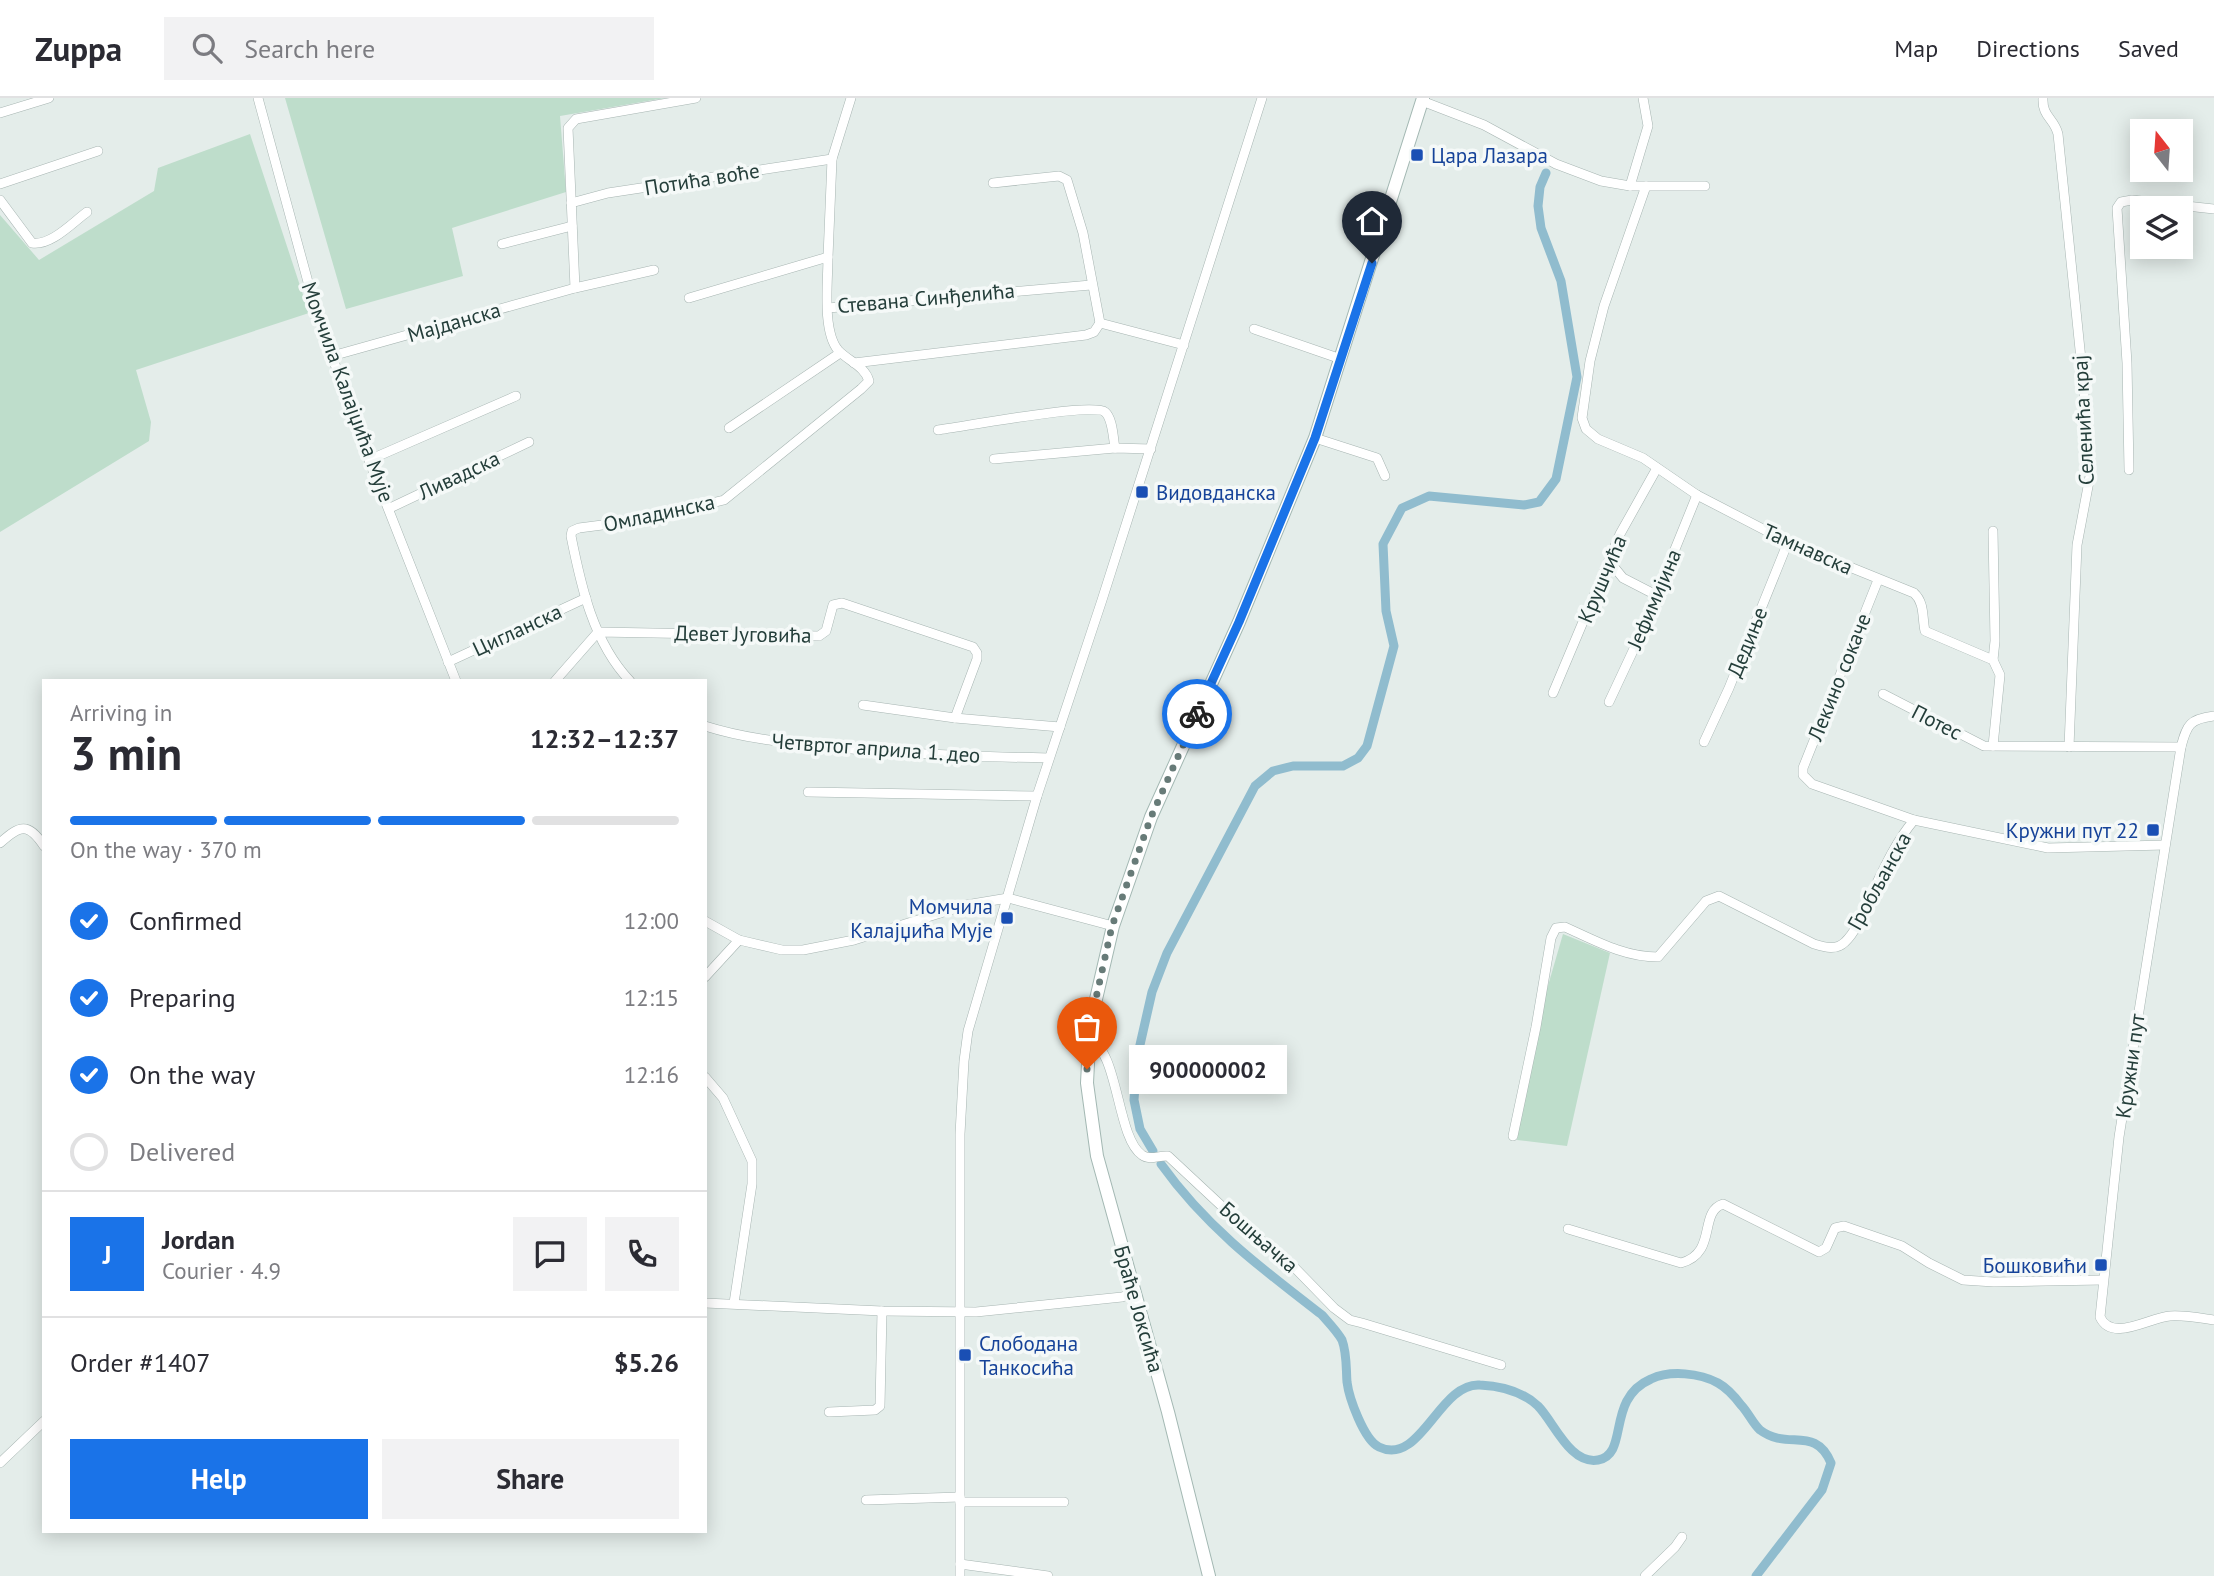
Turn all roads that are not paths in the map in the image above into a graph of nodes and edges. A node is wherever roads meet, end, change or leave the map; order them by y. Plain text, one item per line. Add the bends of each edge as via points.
1 (49, 98) edge
2 (258, 98) edge
3 (696, 98) edge
4 (851, 98) edge
5 (1262, 98) edge
6 (1643, 98) edge
7 (2043, 98) edge
8 (1422, 100) edge
9 (0, 113) edge
10 (98, 151) dead end
11 (832, 159) junction
12 (993, 183) dead end
13 (0, 184) edge
14 (1630, 186) junction
15 (1646, 186) junction
16 (1705, 186) dead end
17 (0, 200) edge
18 (571, 203) junction
19 (2214, 209) edge
20 (87, 212) dead end
21 (572, 226) junction
22 (502, 244) dead end
23 (828, 257) junction
24 (653, 270) dead end
25 (1091, 285) junction
26 (575, 288) junction
27 (689, 298) dead end
28 (828, 308) junction
29 (1100, 323) junction
30 (1254, 329) dead end
31 (1184, 345) junction
32 (840, 353) junction
33 (332, 356) junction
34 (1341, 359) junction
35 (854, 363) junction
36 (516, 396) dead end
37 (729, 428) dead end
38 (938, 430) dead end
39 (1315, 438) junction
40 (528, 442) dead end
41 (1115, 448) junction
42 (1151, 449) junction
43 (994, 459) dead end
44 (369, 460) junction
45 (1657, 468) junction
46 (2129, 470) dead end
47 (1385, 476) dead end
48 (1697, 495) junction
49 (390, 508) junction
50 (1993, 531) dead end
51 (1788, 541) junction
52 (1609, 561) junction
53 (1878, 580) junction
54 (1656, 595) junction
55 (586, 598) junction
56 (598, 632) junction
57 (1993, 660) junction
58 (448, 662) junction
59 (455, 679) edge
60 (557, 679) edge
61 (628, 679) edge
62 (1553, 693) dead end
63 (1882, 694) dead end
64 (1609, 702) dead end
65 (863, 705) dead end
66 (2214, 716) edge
67 (955, 718) junction
68 (707, 727) edge
69 (1060, 727) junction
70 (1704, 742) dead end
71 (1993, 746) junction
72 (2069, 747) junction
73 (2182, 747) junction
74 (1049, 758) junction
75 (808, 792) dead end
76 (1037, 796) junction
77 (1914, 820) junction
78 (0, 843) edge
79 (42, 843) edge
80 (2165, 845) junction
81 (1008, 898) junction
82 (707, 922) edge
83 (1112, 926) junction
84 (739, 940) junction
85 (707, 975) edge
86 (1088, 1040) junction
87 (707, 1079) edge
88 (1513, 1136) dead end
89 (1568, 1229) dead end
90 (2103, 1280) junction
91 (1134, 1293) junction
92 (707, 1303) edge
93 (734, 1303) junction
94 (882, 1311) junction
95 (961, 1312) junction
96 (2214, 1320) edge
97 (1501, 1366) dead end
98 (829, 1412) dead end
99 (42, 1423) edge
100 (0, 1463) edge
101 (866, 1500) dead end
102 (960, 1500) junction
103 (1064, 1502) dead end
104 (1682, 1537) dead end
105 (960, 1564) junction
106 (960, 1576) edge
107 (1048, 1576) edge
108 (1209, 1576) edge
109 (1645, 1576) edge

1 - 9 street
2 - 33 street, Момчила Калајџића Мује
3 - 18 street via 576,119 568,128
4 - 11 street
5 - 31 street
6 - 14 street via 1648,126
7 - 72 street, Селенића крај via 2044,113 2058,134 2089,470 2077,545
8 - 14 street via 1484,125 1579,174
8 - 34 main road
10 - 13 street
11 - 18 street, Потића воће via 608,193
11 - 23 street
12 - 25 street via 1059,176 1067,180 1083,233
14 - 15 street
15 - 16 street
15 - 45 street, Тамнавска via 1604,306 1582,418 1598,439
17 - 20 street via 37,244 47,242
18 - 21 street
19 - 46 street via 2121,202 2117,208
21 - 22 street
21 - 26 street
23 - 27 street
23 - 28 street, Стевана Синђелића
24 - 26 street, Мајданска
25 - 28 street, Стевана Синђелића
25 - 29 street
26 - 33 street, Мајданска
28 - 32 street via 830,337
29 - 31 street
29 - 35 street via 1086,335
30 - 34 street
31 - 42 street
32 - 35 street
32 - 37 street
33 - 44 street, Момчила Калајџића Мује
34 - 39 main road
35 - 55 street, Омладинска via 867,375 867,385 726,498 641,520 572,531
36 - 44 street
38 - 41 street via 1098,409 1109,418
39 - 47 street via 1377,458
39 - 83 main road via 1239,622 1156,804
40 - 49 street, Ливадска
41 - 42 street
41 - 43 street
42 - 69 street
44 - 49 street, Момчила Калајџића Мује
45 - 48 street, Тамнавска
45 - 52 street, Крушчића
48 - 51 street, Тамнавска
48 - 54 street, Јефимијина
49 - 58 street, Момчила Калајџића Мује
50 - 57 street
51 - 53 street, Тамнавска
51 - 70 street, Дедиње
52 - 54 street via 1623,578
52 - 62 street, Крушчића
53 - 57 street, Тамнавска via 1919,598 1930,635
53 - 77 street, Лекино сокаче via 1803,775 1812,784
54 - 64 street, Јефимијина
55 - 56 street, Омладинска
55 - 58 street, Цигланска
56 - 60 street
56 - 61 street
56 - 67 street, Девет Југовића via 819,636 826,631 833,605 842,603 973,647 977,659
57 - 71 street via 2000,675
58 - 59 street, Момчила Калајџића Мује
63 - 71 street, Потес via 1976,743
65 - 67 street
66 - 73 street, Кружни пут via 2188,724
67 - 69 street
68 - 74 street, Четвртог априла 1. део via 779,742 904,753
69 - 74 street
71 - 72 street
72 - 73 street
73 - 80 street, Кружни пут
74 - 76 street
75 - 76 street
76 - 81 street
77 - 80 street, Гробљанска via 2048,848
77 - 88 street, Гробљанска via 1895,846 1857,923 1836,947 1814,944 1719,896 1706,901 1658,957 1638,957 1565,927 1556,928
78 - 79 street via 24,829 34,832
80 - 90 street, Кружни пут via 2119,1137
81 - 83 street
81 - 84 street via 966,905 816,949 782,950
81 - 95 street via 965,1050 960,1134
82 - 84 street
83 - 86 main road, Браће Јоксића
84 - 85 street
86 - 91 main road, Браће Јоксића via 1093,1134
86 - 97 street, Бошњачка via 1102,1052 1129,1138 1139,1153 1149,1158 1168,1156 1334,1308 1350,1320
87 - 93 street via 723,1098 752,1161
89 - 90 street via 1681,1263 1698,1255 1712,1213 1723,1204 1819,1252 1826,1248 1835,1228 1844,1226 1902,1246 1963,1280
90 - 96 street, Кружни пут via 2101,1317 2111,1328 2173,1315
91 - 95 street
91 - 108 main road, Браће Јоксића
92 - 93 street
93 - 94 street
94 - 95 street
94 - 98 street via 880,1406
95 - 102 street
99 - 100 street
101 - 102 street
102 - 103 street
102 - 105 street
104 - 109 street
105 - 106 street
105 - 107 street

